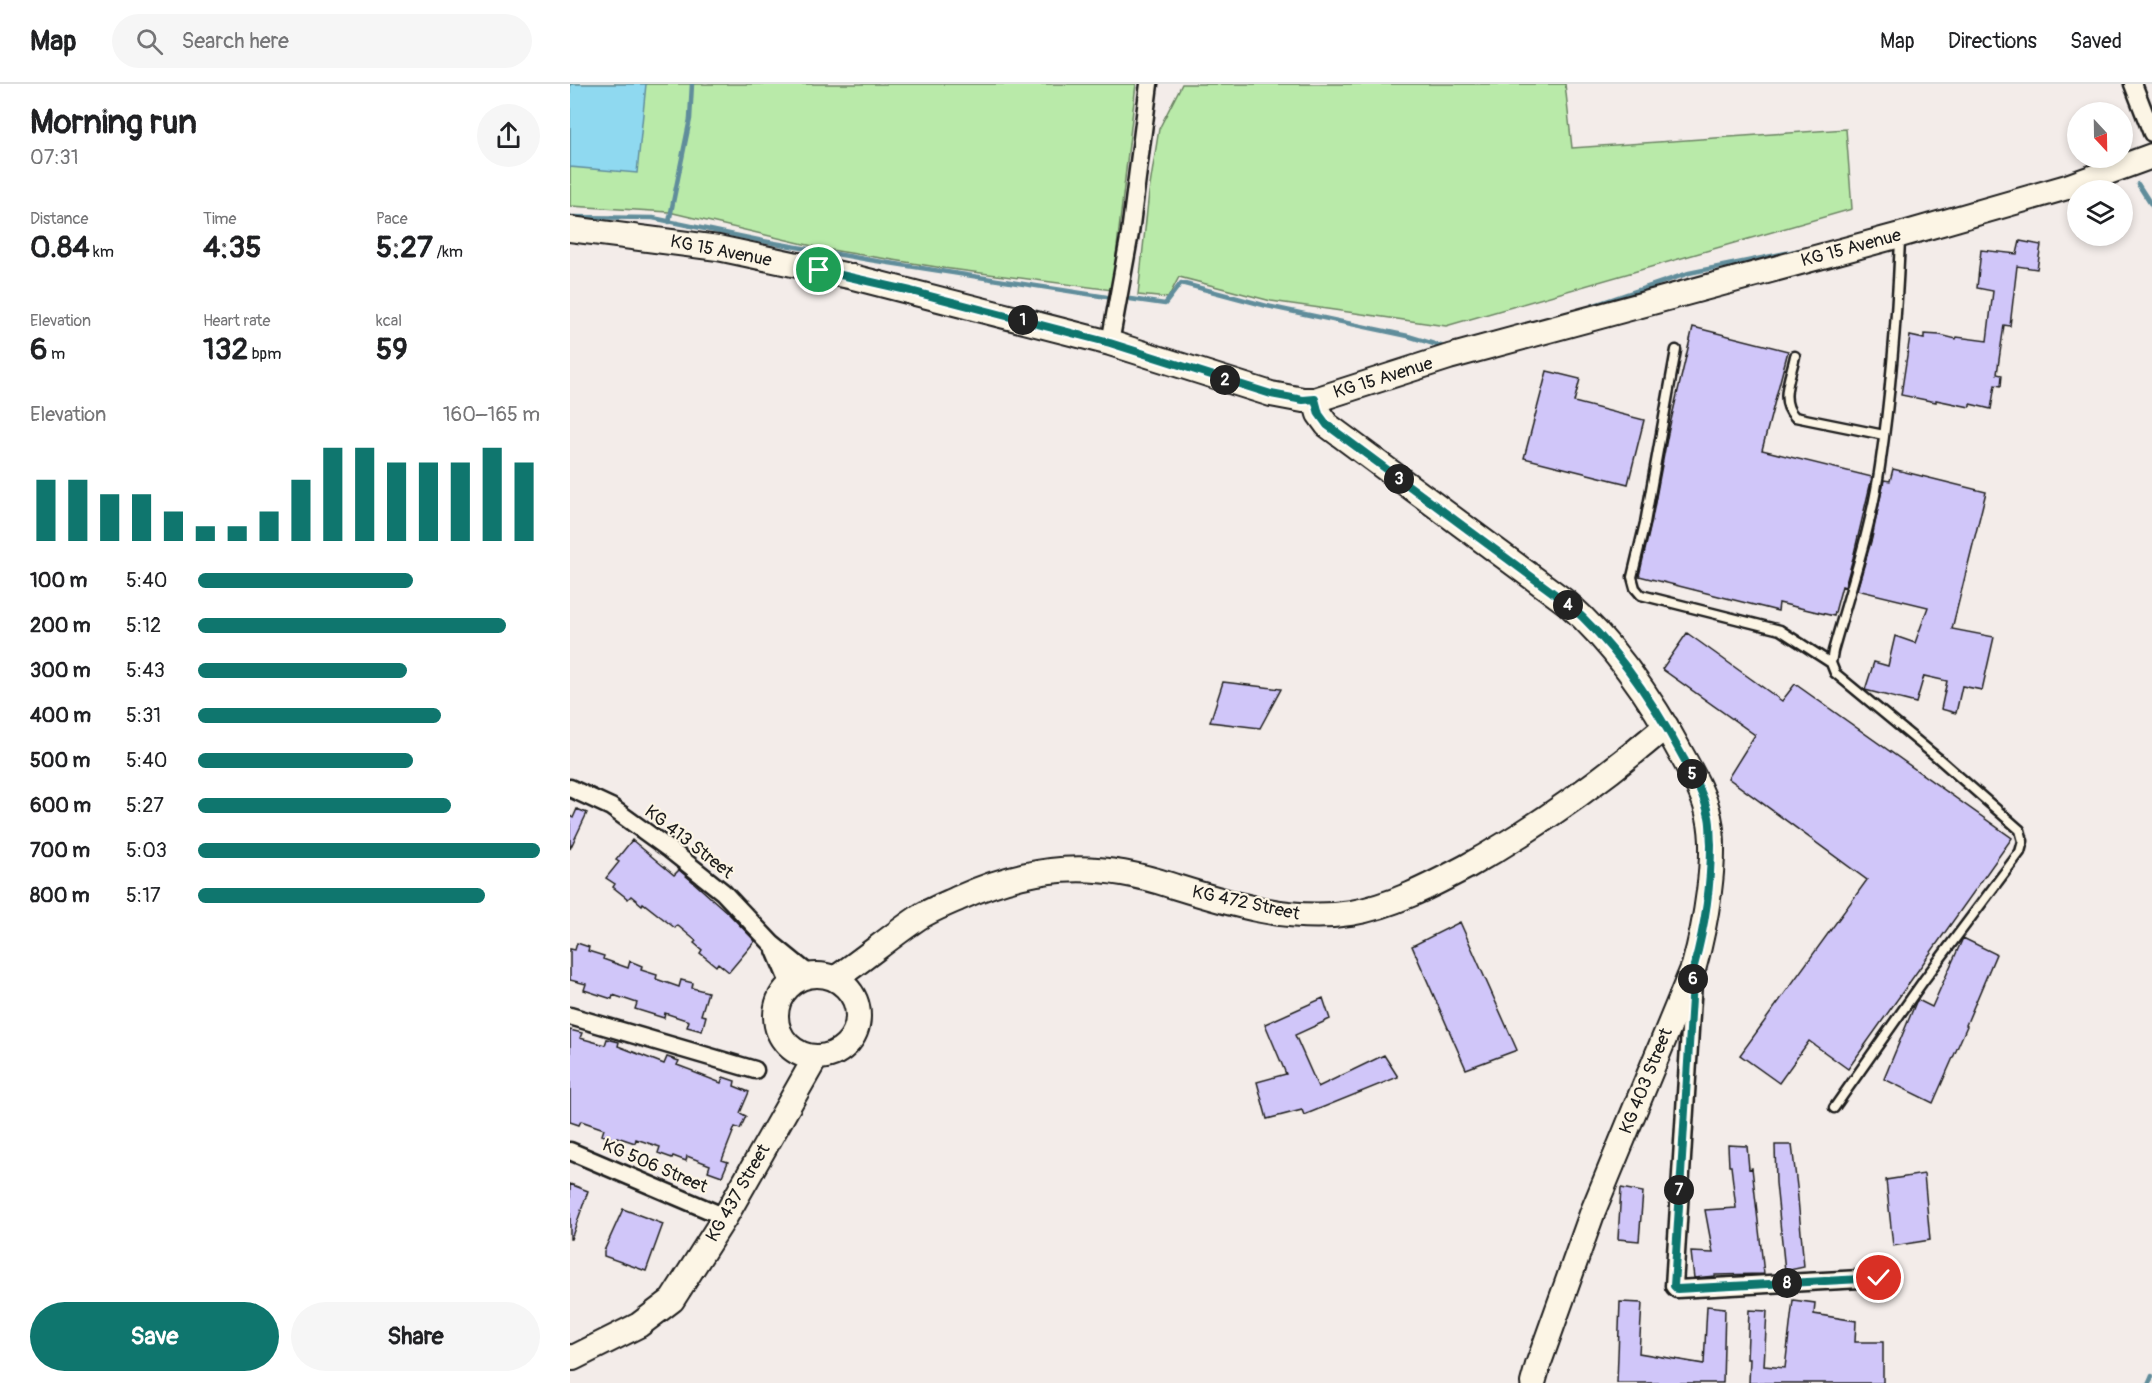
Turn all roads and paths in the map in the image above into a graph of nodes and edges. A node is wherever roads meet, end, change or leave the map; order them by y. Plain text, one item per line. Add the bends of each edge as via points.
1 (1149, 84) edge
2 (2133, 84) edge
3 (2152, 133) edge
4 (2152, 156) edge
5 (570, 229) edge
6 (1900, 235) junction
7 (1110, 343) junction
8 (1676, 350) dead end
9 (1795, 356) dead end
10 (1315, 399) junction
11 (1884, 435) junction
12 (1831, 663) junction
13 (1666, 726) junction
14 (570, 788) edge
15 (1694, 966) junction
16 (800, 980) junction
17 (844, 986) junction
18 (570, 1016) edge
19 (804, 1054) junction
20 (755, 1070) dead end
21 (1834, 1108) dead end
22 (570, 1151) edge
23 (725, 1217) junction
24 (1879, 1278) dead end
25 (570, 1357) edge
26 (1533, 1383) edge

1 - 7 street via 1130,233
2 - 3 street
4 - 6 main road, KG 15 Avenue via 2067,187
5 - 7 main road, KG 15 Avenue via 718,248 911,291
6 - 10 main road, KG 15 Avenue via 1449,357
6 - 11 lane via 1897,311
7 - 10 main road, KG 15 Avenue via 1271,394
8 - 12 lane via 1634,565 1635,588 1641,595 1780,630
9 - 11 lane via 1785,401 1795,417
10 - 13 main road, KG 403 Street via 1327,425 1589,622
11 - 12 lane via 1866,535
12 - 21 lane via 1835,673 2020,830 2023,841 2020,852
13 - 15 main road, KG 403 Street via 1691,771 1710,818 1708,897
13 - 17 main road, KG 472 Street via 1565,806 1492,852 1448,877 1379,906 1316,916 1279,913 1207,897 1144,876 1075,868 1018,877 919,917 868,954
14 - 16 street, KG 413 Street via 611,807 723,892
15 - 24 street via 1674,1286 1677,1289
15 - 26 main road, KG 403 Street via 1593,1211
16 - 17 main road via 821,975
16 - 19 main road via 778,1002 776,1023 785,1043
17 - 19 main road via 858,1009 859,1019 851,1040 835,1053
18 - 20 street
19 - 23 main road, KG 437 Street via 799,1083
22 - 23 street, KG 506 Street
23 - 25 main road, KG 437 Street via 672,1300 639,1325

